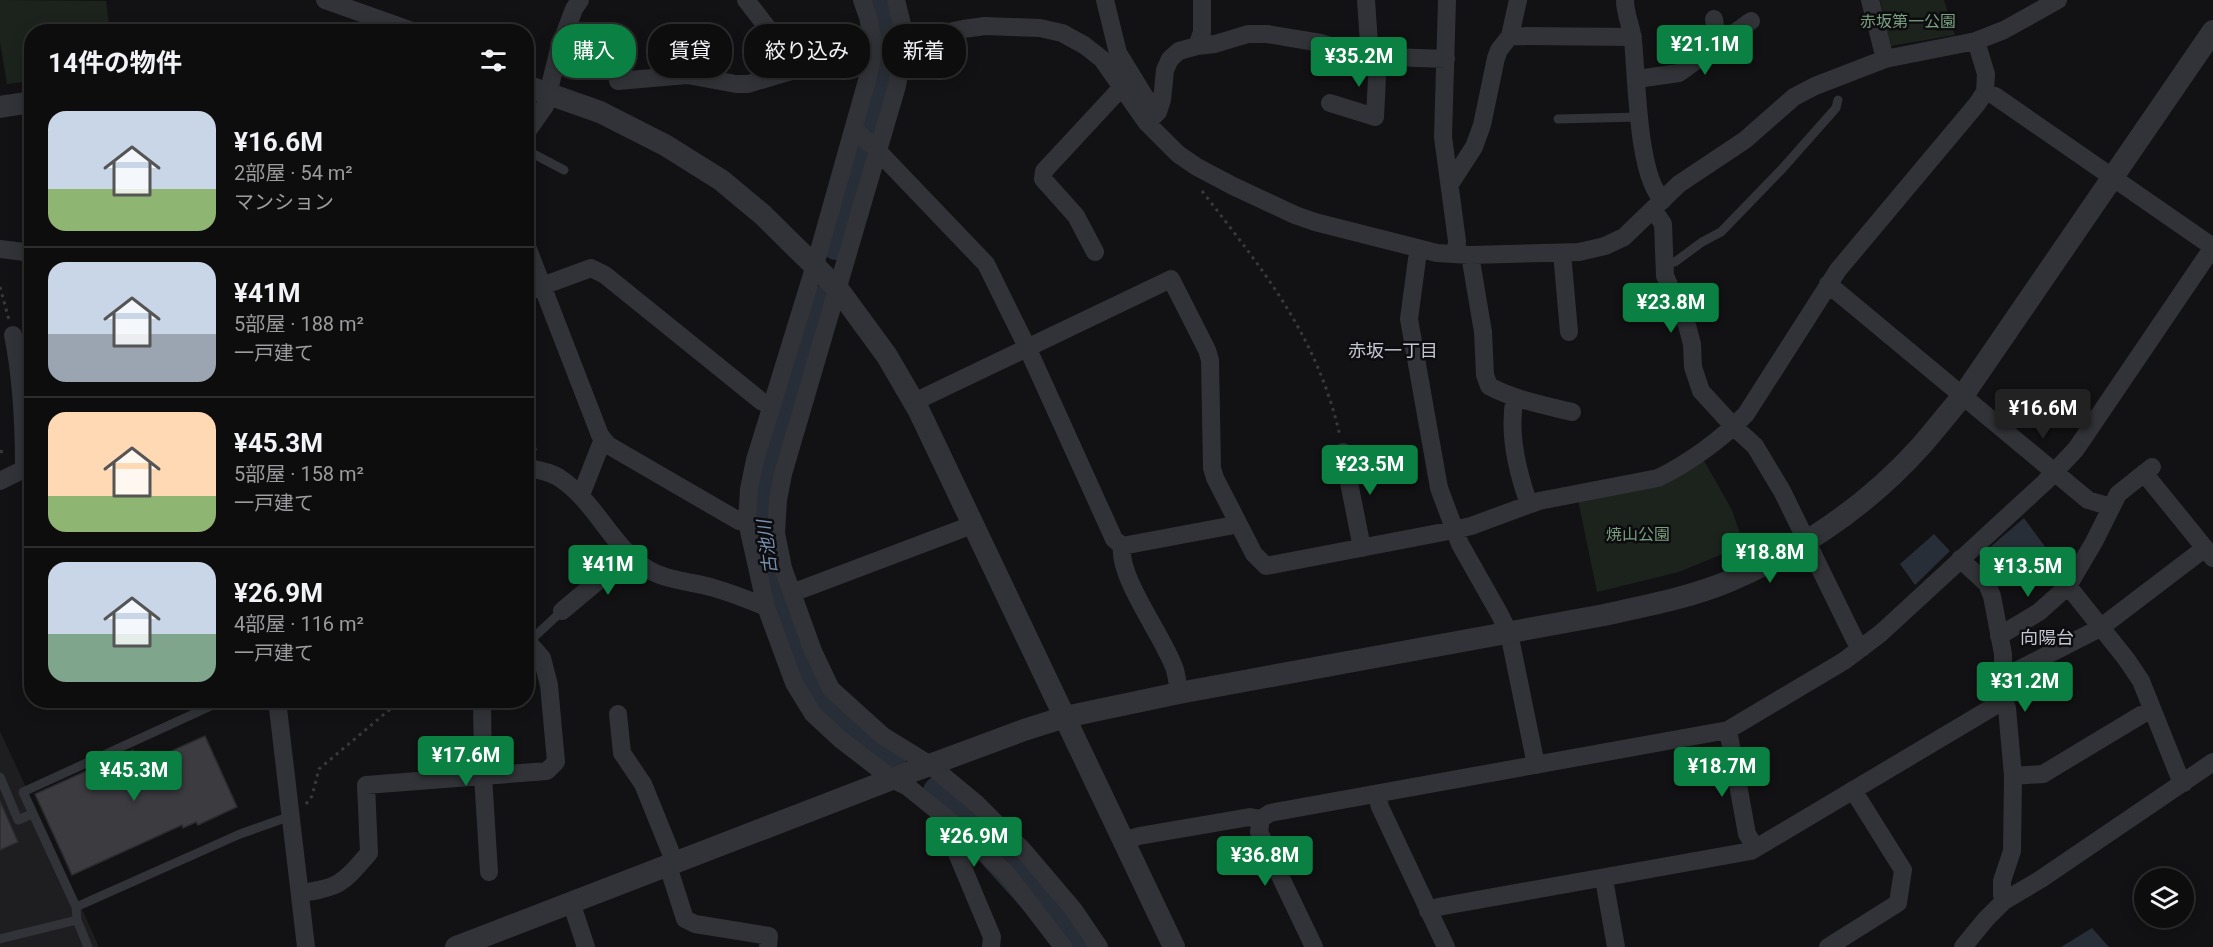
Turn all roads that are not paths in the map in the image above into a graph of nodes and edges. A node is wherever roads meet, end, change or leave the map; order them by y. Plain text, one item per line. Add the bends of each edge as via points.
1 (325, 0) edge
2 (580, 0) edge
3 (746, 0) edge
4 (861, 0) edge
5 (896, 0) edge
6 (1105, 0) edge
7 (1202, 0) edge
8 (1366, 0) edge
9 (1447, 0) edge
10 (1518, 0) edge
11 (1625, 0) edge
12 (1870, 0) edge
13 (2058, 0) edge
14 (1714, 19) dead end
15 (1750, 21) dead end
16 (392, 24) edge
17 (765, 24) edge
18 (902, 24) edge
19 (966, 30) edge
20 (2213, 31) edge
21 (1510, 36) junction
22 (1633, 37) junction
23 (882, 38) edge
24 (1977, 41) junction
25 (1718, 45) junction
26 (1197, 46) junction
27 (882, 56) edge
28 (1370, 57) junction
29 (1446, 59) junction
30 (1885, 59) junction
31 (767, 78) edge
32 (895, 78) edge
33 (1637, 79) junction
34 (618, 81) dead end
35 (1122, 87) junction
36 (534, 88) edge
37 (1985, 92) junction
38 (549, 93) junction
39 (1839, 100) dead end
40 (24, 103) edge
41 (1329, 103) dead end
42 (0, 107) edge
43 (1640, 117) junction
44 (1152, 118) junction
45 (1558, 119) dead end
46 (534, 121) edge
47 (856, 132) junction
48 (877, 150) junction
49 (534, 154) edge
50 (564, 170) dead end
51 (2113, 176) junction
52 (1450, 184) junction
53 (1658, 204) junction
54 (2213, 247) edge
55 (0, 249) edge
56 (1421, 249) junction
57 (24, 252) edge
58 (1095, 252) dead end
59 (1562, 253) junction
60 (1463, 254) junction
61 (1664, 263) junction
62 (815, 265) junction
63 (1828, 284) junction
64 (535, 289) edge
65 (838, 289) junction
66 (1569, 332) dead end
67 (13, 334) road end
68 (1027, 347) junction
69 (24, 362) edge
70 (1515, 397) junction
71 (1962, 397) junction
72 (914, 402) junction
73 (1572, 412) dead end
74 (772, 414) junction
75 (1734, 427) junction
76 (794, 434) junction
77 (603, 439) junction
78 (1343, 452) road end
79 (535, 469) edge
80 (24, 472) edge
81 (2054, 472) junction
82 (0, 482) edge
83 (581, 495) junction
84 (1529, 504) junction
85 (2111, 507) junction
86 (747, 522) junction
87 (1237, 523) junction
88 (972, 525) junction
89 (1454, 530) junction
90 (1808, 541) junction
91 (1122, 546) junction
92 (1362, 548) junction
93 (623, 549) junction
94 (2209, 553) edge
95 (1960, 559) junction
96 (2068, 586) junction
97 (792, 593) junction
98 (766, 607) junction
99 (562, 610) joint
100 (2100, 628) junction
101 (1509, 633) junction
102 (534, 635) edge
103 (2000, 636) junction
104 (534, 645) edge
105 (1862, 648) junction
106 (2004, 674) junction
107 (1179, 693) junction
108 (2003, 699) junction
109 (207, 708) edge
110 (278, 708) edge
111 (482, 708) edge
112 (618, 714) dead end
113 (2141, 714) dead end
114 (1065, 717) junction
115 (1728, 730) junction
116 (2213, 762) edge
117 (930, 765) junction
118 (1536, 765) junction
119 (483, 776) junction
120 (2013, 776) junction
121 (0, 777) edge
122 (892, 779) junction
123 (2184, 783) junction
124 (1853, 790) junction
125 (1377, 795) junction
126 (32, 814) junction
127 (291, 816) junction
128 (1261, 819) junction
129 (956, 826) junction
130 (1124, 841) junction
131 (1756, 848) junction
132 (671, 864) junction
133 (489, 872) dead end
134 (1604, 879) junction
135 (300, 893) junction
136 (2004, 901) junction
137 (571, 902) junction
138 (76, 907) junction
139 (1428, 911) junction
140 (77, 920) junction
141 (0, 939) edge
142 (88, 947) edge
143 (306, 947) edge
144 (456, 947) edge
145 (586, 947) edge
146 (768, 947) edge
147 (991, 947) edge
148 (1063, 947) edge
149 (1099, 947) edge
150 (1174, 947) edge
151 (1314, 947) edge
152 (1446, 947) edge
153 (1616, 947) edge
154 (1828, 947) edge
155 (1963, 947) edge

1 - 16 street
2 - 38 street via 559,49
3 - 17 street
4 - 23 street via 870,26
5 - 18 street
6 - 44 street via 1118,53 1145,97
7 - 26 street via 1202,32
8 - 28 street
9 - 29 street
10 - 21 street
11 - 22 street
12 - 30 street
13 - 24 street
14 - 25 street
15 - 25 street
19 - 35 street via 985,26 1062,33 1102,59
20 - 51 street
21 - 22 street
21 - 52 street via 1496,58 1474,147
22 - 33 street
24 - 30 street
24 - 37 street via 1986,74
25 - 33 street via 1678,73
26 - 28 street via 1248,34 1268,34
26 - 44 street via 1179,51 1170,59 1162,100
27 - 47 street via 868,77
28 - 29 street
28 - 41 street via 1375,117
29 - 52 street via 1443,137
30 - 53 street via 1794,97 1745,140 1680,184
31 - 34 street via 748,84 687,75
32 - 48 street via 897,86
33 - 43 street
35 - 44 street
35 - 58 street via 1044,171 1043,179 1076,216
36 - 38 street
37 - 51 street
37 - 63 street
38 - 46 street
38 - 62 street via 600,112 721,180
39 - 61 lane via 1782,169 1721,232 1675,262
40 - 42 street
43 - 45 lane
43 - 53 street via 1643,158
44 - 56 street via 1178,154 1197,167 1295,215
47 - 48 street
47 - 62 street
48 - 65 street
48 - 68 street via 986,264
49 - 50 lane
51 - 54 street
51 - 71 street
52 - 60 street
53 - 59 street via 1624,237 1605,246
53 - 61 street via 1665,236
54 - 81 street via 2076,449
55 - 57 street
56 - 60 street
56 - 89 street via 1409,319 1439,488
59 - 60 street
59 - 66 street
60 - 70 street via 1483,332 1485,375 1489,386
61 - 75 street via 1665,276 1690,335 1693,368 1701,391
62 - 65 street
62 - 74 street
63 - 71 street
63 - 75 street
64 - 74 street via 591,268 605,275
64 - 77 street
65 - 72 street via 887,356
65 - 76 street
67 - 69 street
68 - 72 street
68 - 87 street via 1171,279 1210,360 1212,468
68 - 91 street via 1114,539
70 - 73 street
70 - 84 street via 1514,445
71 - 81 street
71 - 90 street via 1921,447 1881,486
72 - 88 street
74 - 76 street
74 - 86 street via 755,460
75 - 84 street via 1658,478
75 - 90 street via 1755,446
76 - 97 street via 781,483 776,533
77 - 83 street
77 - 86 street
78 - 92 street
79 - 83 street via 560,478
80 - 82 street
81 - 85 street via 2088,500
81 - 95 street
83 - 93 street
84 - 89 street
85 - 94 street via 2118,494 2148,470
85 - 96 street
86 - 98 street
87 - 91 street
87 - 92 street via 1254,554 1266,566
88 - 97 street
88 - 114 street
89 - 92 street
89 - 101 street
90 - 101 street via 1726,582 1671,600
90 - 105 street
91 - 107 street via 1132,585 1175,669
93 - 98 street via 644,568
93 - 99 street via 599,580
94 - 100 street
95 - 103 street via 1987,584
95 - 105 street
96 - 100 street
96 - 103 street via 2038,612
97 - 117 street via 831,689 883,736
98 - 122 street via 794,682 813,714
99 - 102 lane
100 - 106 street
100 - 123 street via 2141,681
101 - 107 street
101 - 118 street
103 - 106 street
104 - 119 street via 542,658 549,685 556,762 547,771
105 - 115 street
106 - 108 street
107 - 114 street
108 - 120 street
108 - 124 street
109 - 126 lane via 23,792
110 - 127 street
111 - 119 street
112 - 132 street via 622,753 644,784
113 - 120 street via 2043,774
114 - 117 street
114 - 130 street
115 - 118 street
115 - 131 street via 1747,834
116 - 123 street
117 - 122 street
117 - 149 street via 1023,850 1074,910
118 - 125 street
119 - 133 street
119 - 135 street via 366,785 369,853 345,881 327,890
120 - 136 street via 2012,851 2002,881
121 - 126 lane via 18,820
122 - 129 street via 908,787
122 - 132 street
123 - 136 street
124 - 131 street
124 - 154 street via 1903,870 1898,903
125 - 128 street via 1270,813
125 - 139 street
126 - 138 lane
127 - 135 street
127 - 138 lane via 240,834
128 - 130 street via 1250,817
128 - 151 street via 1259,832
129 - 147 street via 953,844 992,937
129 - 148 street via 1007,874
130 - 150 street
131 - 134 street
132 - 137 street
132 - 146 street via 685,919 769,936
134 - 139 street
134 - 153 street
135 - 143 street
136 - 155 street
137 - 144 street
137 - 145 street
138 - 140 lane
139 - 152 street
140 - 141 lane
140 - 142 lane

